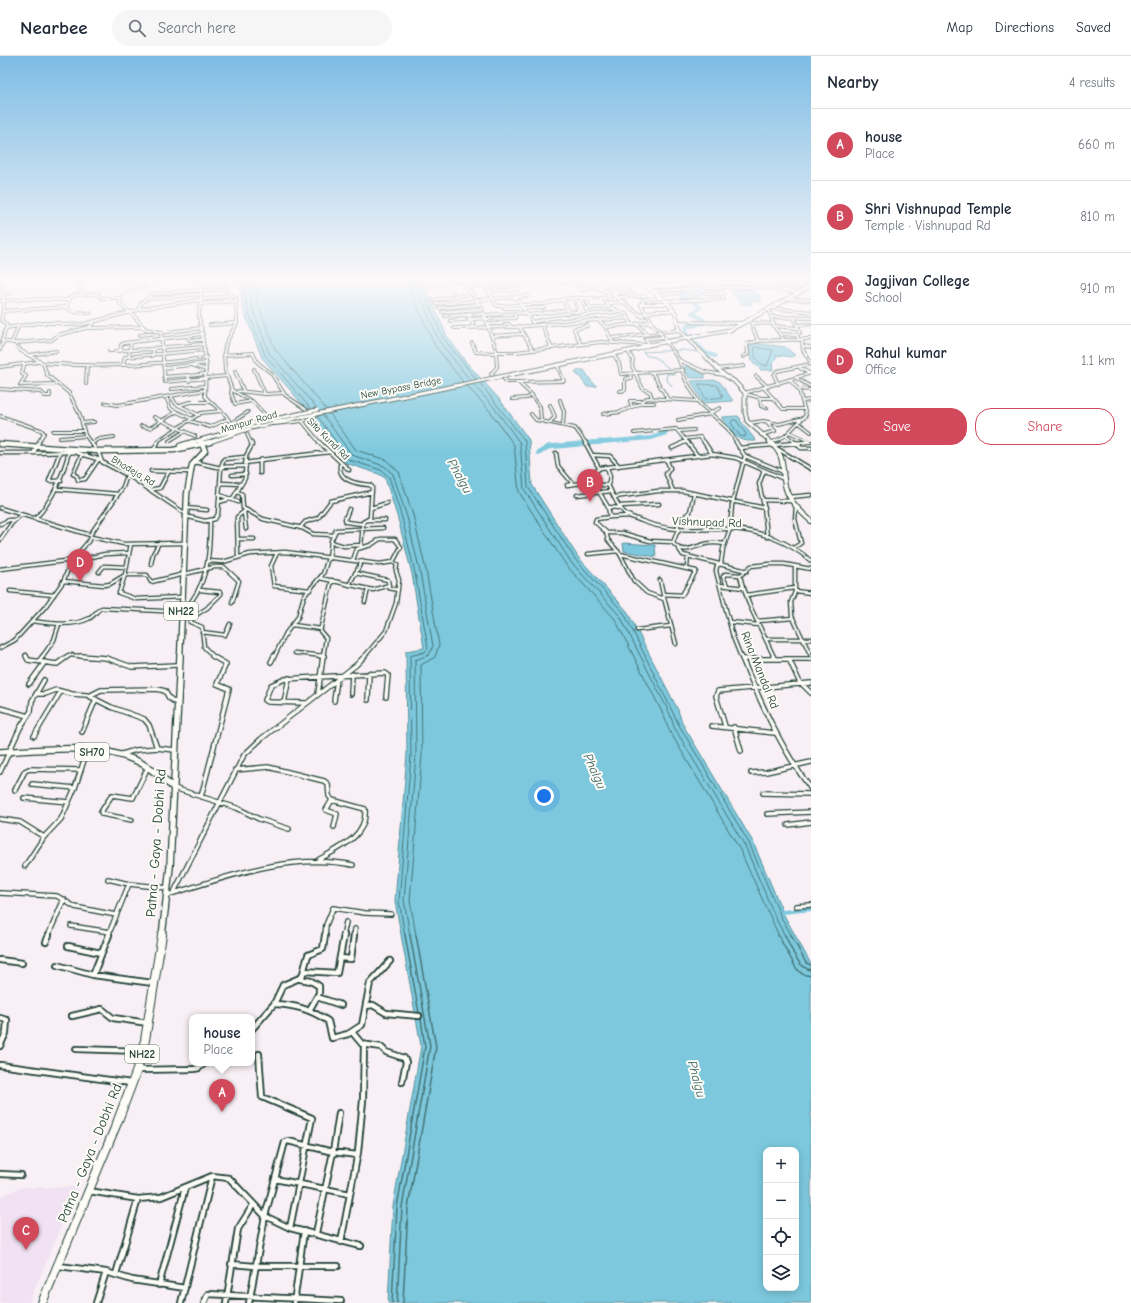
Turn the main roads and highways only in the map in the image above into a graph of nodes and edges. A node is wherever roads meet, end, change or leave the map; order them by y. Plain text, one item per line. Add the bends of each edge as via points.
1 (685, 338) edge
2 (640, 347) junction
3 (301, 418) junction
4 (0, 442) edge
5 (201, 443) junction
6 (96, 449) junction
7 (0, 752) edge
8 (174, 788) junction
9 (42, 1303) edge

1 - 2 main road
2 - 3 main road, New Bypass Bridge, bridge via 499,374
2 - 3 main road, New Bypass Bridge, bridge
3 - 5 main road, Manpur Road via 251,428
3 - 5 main road, Manpur Road via 269,419
4 - 6 main road
5 - 6 main road via 172,448
5 - 6 main road via 174,450
5 - 8 main road, Patna - Gaya - Dobhi Rd / NH22 via 204,451 194,462 190,472 186,508
7 - 8 main road, SH70 via 42,750 122,754 148,767
8 - 9 main road, Patna - Gaya - Dobhi Rd / NH22 via 170,892 143,1051

